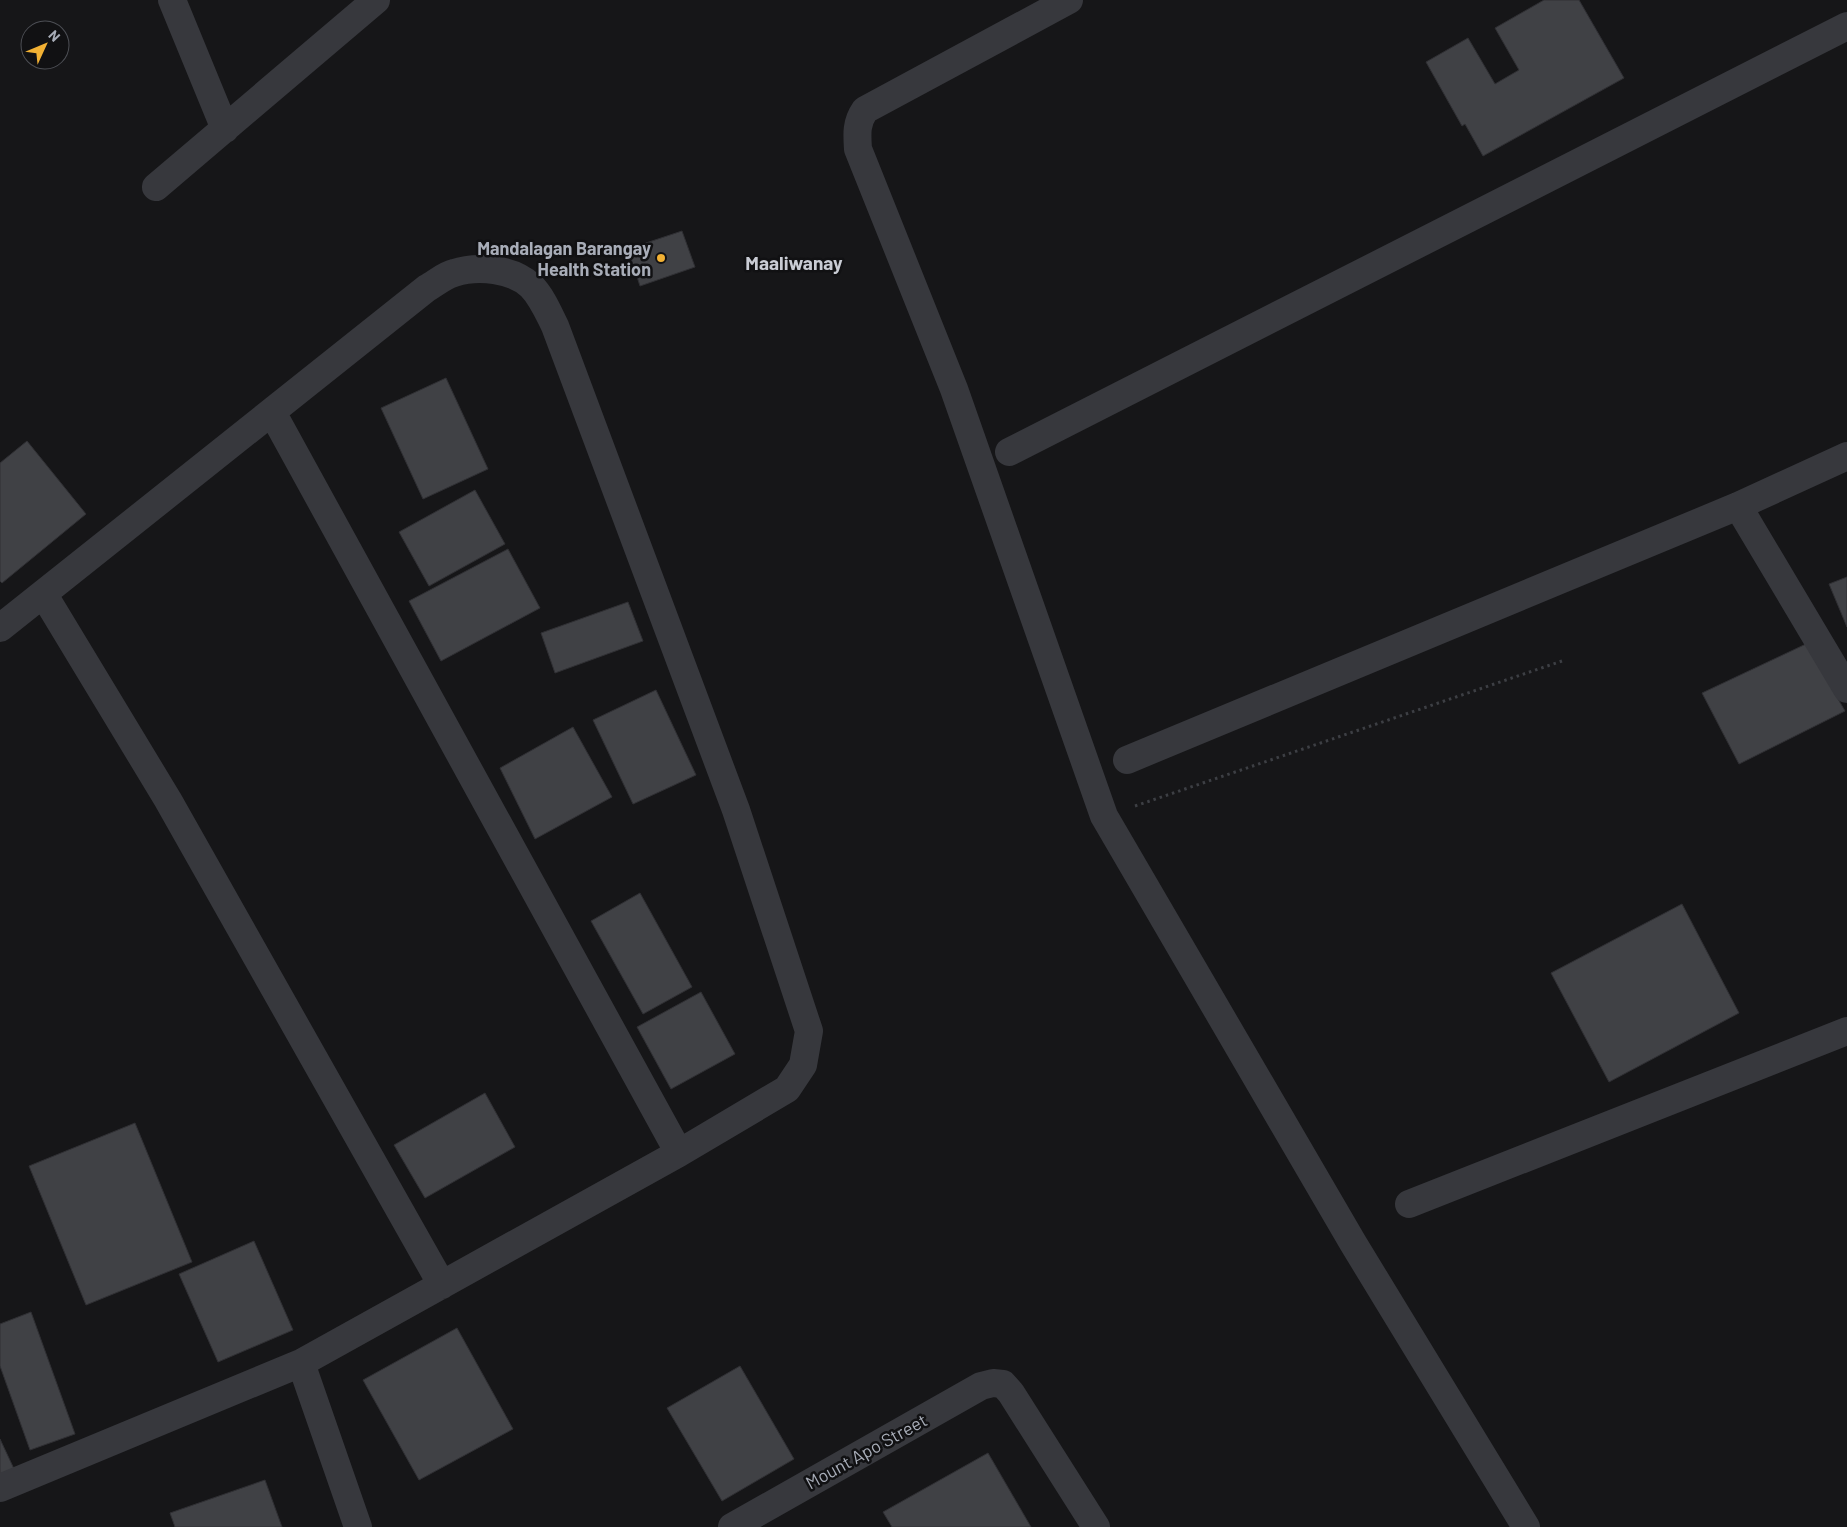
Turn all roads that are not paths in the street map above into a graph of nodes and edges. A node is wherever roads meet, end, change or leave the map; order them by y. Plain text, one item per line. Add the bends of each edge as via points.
1 (172, 0) edge
2 (376, 0) edge
3 (1069, 0) edge
4 (1847, 26) edge
5 (225, 129) junction
6 (156, 187) dead end
7 (272, 412) junction
8 (1009, 452) dead end
9 (1847, 456) edge
10 (1738, 506) junction
11 (44, 594) junction
12 (0, 628) edge
13 (1847, 690) edge
14 (1128, 760) dead end
15 (1847, 1031) edge
16 (679, 1153) junction
17 (1409, 1204) dead end
18 (442, 1285) junction
19 (301, 1363) junction
20 (0, 1488) edge
21 (358, 1527) edge
22 (732, 1527) edge
23 (1096, 1527) edge
24 (1526, 1527) edge

1 - 5 street
2 - 5 street
3 - 24 street via 865,110 857,129 858,149 954,389 1104,816 1353,1243
4 - 8 street
5 - 6 street
7 - 11 street
7 - 16 street
7 - 16 street via 427,288 453,273 494,270 518,277 540,296 555,326 736,810 809,1031 803,1065 787,1089
9 - 10 street
10 - 13 street
10 - 14 street
11 - 12 street
11 - 18 street via 172,809
15 - 17 street
16 - 18 street
18 - 19 street
19 - 20 street
19 - 21 street
22 - 23 street, Mount Apo Street via 981,1386 993,1383 1003,1384 1019,1405

